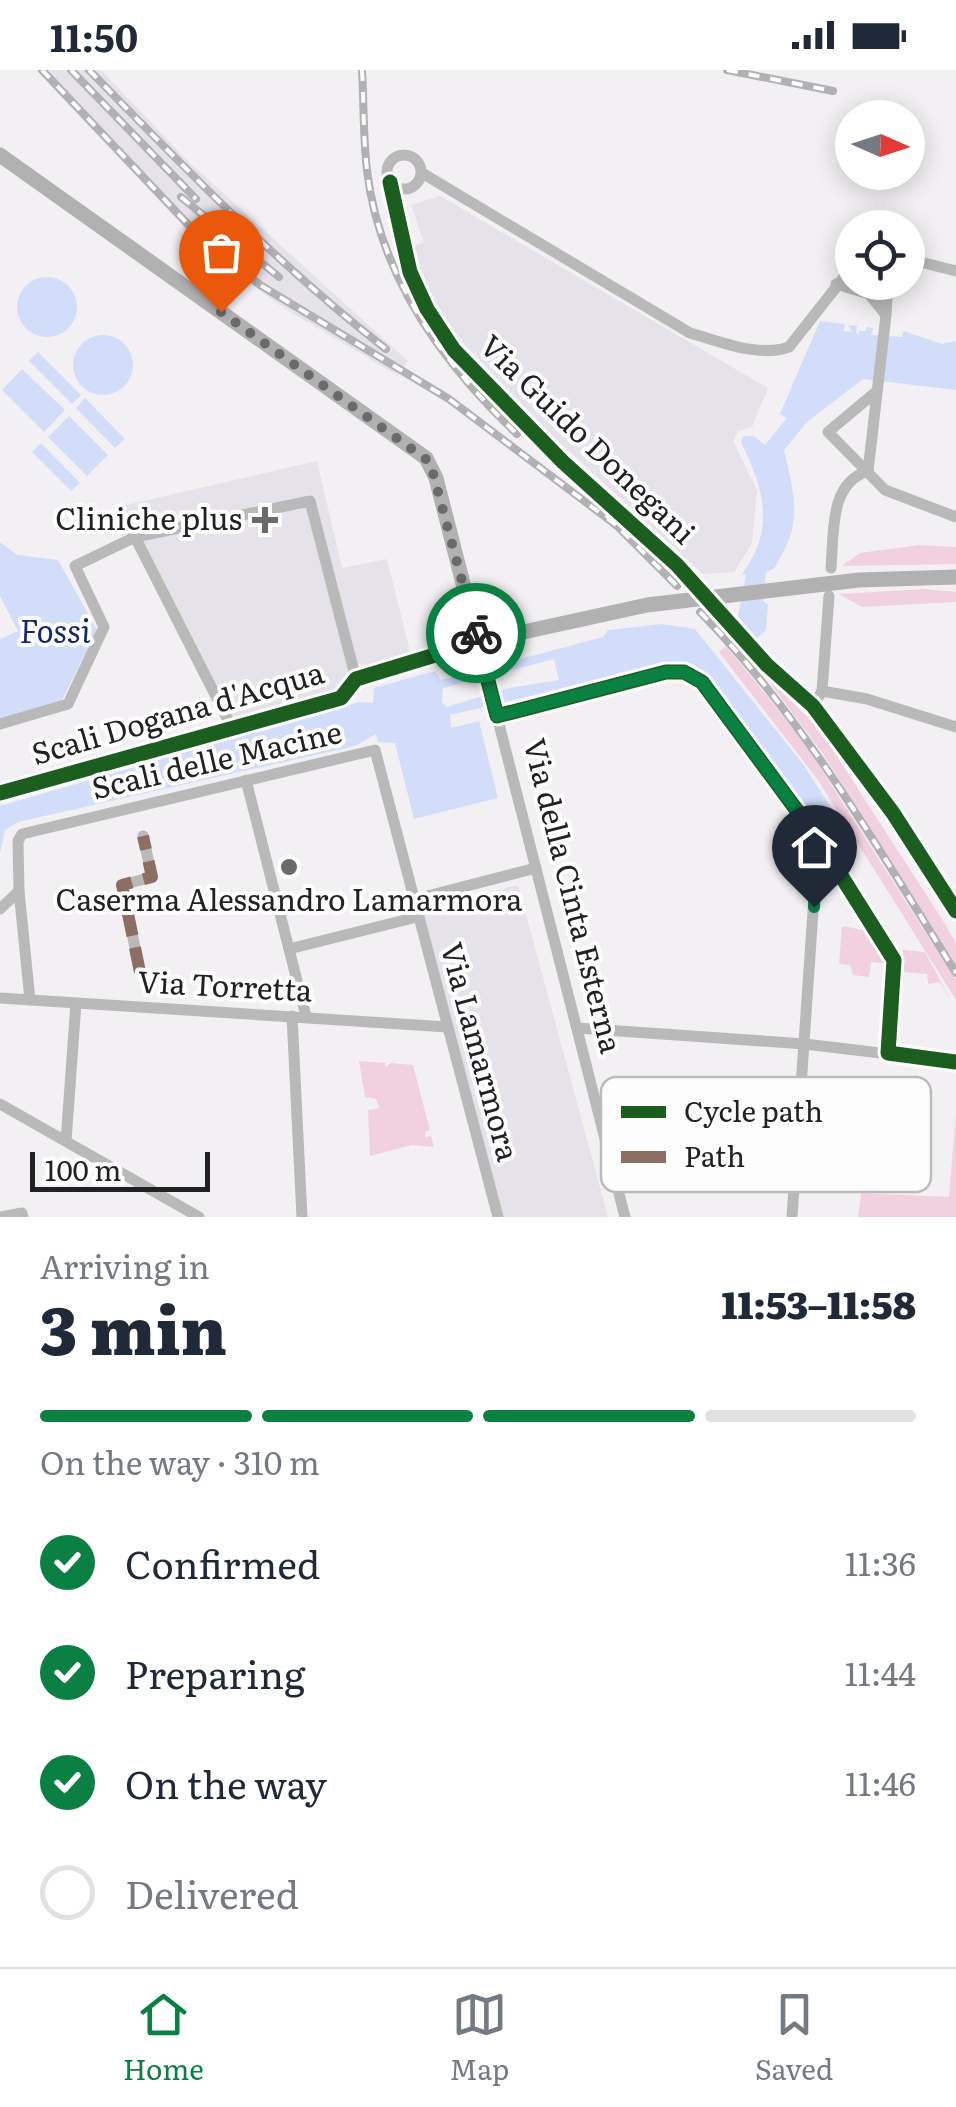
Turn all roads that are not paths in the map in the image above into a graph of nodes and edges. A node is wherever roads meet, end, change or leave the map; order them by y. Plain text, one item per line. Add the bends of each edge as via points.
1 (0, 155) edge
2 (422, 174) junction
3 (390, 182) junction
4 (410, 189) junction
5 (398, 223) junction
6 (925, 263) edge
7 (956, 271) edge
8 (835, 285) edge
9 (874, 300) edge
10 (887, 300) edge
11 (886, 315) junction
12 (877, 391) junction
13 (868, 471) junction
14 (956, 516) edge
15 (135, 538) junction
16 (831, 568) dead end
17 (956, 577) edge
18 (696, 584) dead end
19 (829, 596) dead end
20 (718, 609) dead end
21 (478, 642) junction
22 (356, 679) junction
23 (822, 691) junction
24 (813, 706) junction
25 (497, 716) junction
26 (0, 724) edge
27 (956, 728) edge
28 (233, 730) junction
29 (374, 750) joint
30 (246, 780) junction
31 (0, 793) edge
32 (143, 836) dead end
33 (818, 839) junction
34 (536, 868) junction
35 (19, 891) junction
36 (412, 900) junction
37 (0, 910) edge
38 (956, 911) edge
39 (417, 916) junction
40 (289, 949) junction
41 (140, 972) dead end
42 (0, 998) edge
43 (30, 1000) junction
44 (76, 1003) junction
45 (292, 1016) junction
46 (306, 1016) junction
47 (447, 1026) junction
48 (577, 1028) junction
49 (805, 1044) junction
50 (888, 1053) junction
51 (956, 1062) edge
52 (803, 1077) edge
53 (0, 1104) edge
54 (601, 1122) edge
55 (66, 1142) junction
56 (619, 1192) edge
57 (794, 1192) edge
58 (0, 1217) edge
59 (22, 1217) edge
60 (199, 1217) edge
61 (302, 1217) edge
62 (498, 1217) edge
63 (625, 1217) edge
64 (792, 1217) edge

1 - 21 main road, Via della Cinta Esterna via 426,458
2 - 3 street via 414,158 397,156 387,170
2 - 4 street
2 - 8 street via 690,333 738,346 789,347
3 - 4 street
3 - 5 street, Via Guido Donegani
4 - 5 street
5 - 18 street, Via Guido Donegani via 416,285 454,350
6 - 7 street
9 - 11 street
10 - 11 street
11 - 12 street
12 - 13 street
12 - 13 street via 828,432
13 - 14 street via 885,490
13 - 16 street via 851,477 841,492
15 - 22 street via 310,501
15 - 26 street via 75,566 104,627 68,704
15 - 28 street
17 - 21 main road via 859,580 622,610
19 - 23 street
20 - 24 street
21 - 22 street, Scali Dogana d'Acqua
21 - 25 street, Via della Cinta Esterna
22 - 28 street, Scali Dogana d'Acqua via 341,698
23 - 24 street
23 - 27 street
24 - 38 street
25 - 33 street via 666,672 692,674
25 - 34 street, Via della Cinta Esterna
28 - 31 street, Scali Dogana d'Acqua
29 - 30 street, Scali delle Macine
29 - 36 street, Via Lamarmora
30 - 35 street, Scali delle Macine via 26,832 18,841
30 - 40 street
32 - 41 street via 156,875 122,885
33 - 49 street
33 - 50 street via 894,960
34 - 36 street
34 - 48 street, Via della Cinta Esterna
35 - 37 street
35 - 43 street
36 - 39 street, Via Lamarmora
39 - 40 street
39 - 47 street, Via Lamarmora
40 - 46 street
42 - 43 street, Via Torretta
43 - 44 street, Via Torretta
44 - 45 street, Via Torretta
44 - 55 street
45 - 46 street, Via Torretta
45 - 61 street
46 - 47 street, Via Torretta
47 - 62 street, Via Lamarmora
48 - 49 street
48 - 54 street, Via della Cinta Esterna
49 - 50 street
49 - 52 street
50 - 51 street
53 - 55 street
55 - 60 street
56 - 63 street, Via della Cinta Esterna
57 - 64 street
58 - 59 street

